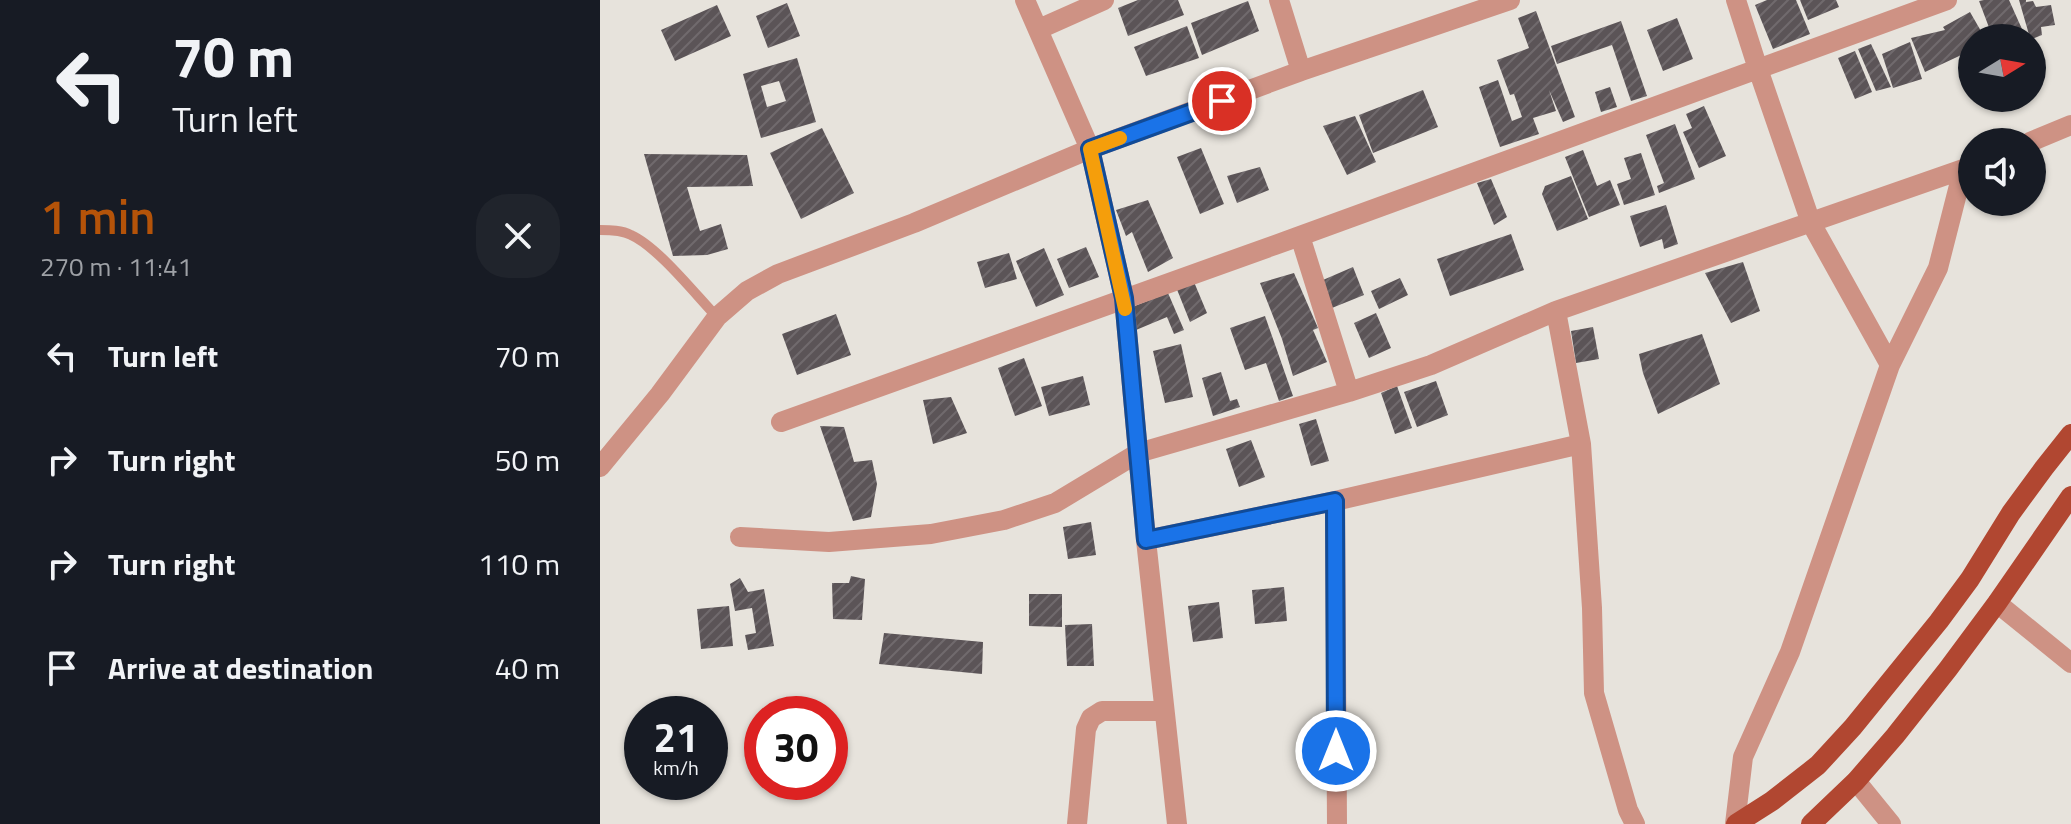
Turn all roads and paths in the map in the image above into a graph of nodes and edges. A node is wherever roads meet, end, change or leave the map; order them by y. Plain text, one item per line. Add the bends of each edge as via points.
1 (1025, 0) edge
2 (1104, 0) edge
3 (1279, 0) edge
4 (1510, 0) edge
5 (1736, 0) edge
6 (1947, 0) edge
7 (1039, 29) junction
8 (1758, 69) junction
9 (1301, 71) junction
10 (2071, 125) edge
11 (2046, 135) edge
12 (1090, 149) junction
13 (1958, 172) edge
14 (1958, 201) edge
15 (1811, 223) junction
16 (600, 230) edge
17 (1300, 236) junction
18 (1124, 298) junction
19 (1556, 311) junction
20 (717, 317) junction
21 (1890, 365) junction
22 (1349, 392) junction
23 (781, 422) dead end
24 (2071, 434) edge
25 (1581, 444) junction
26 (1138, 453) junction
27 (600, 467) edge
28 (2071, 496) edge
29 (1335, 501) junction
30 (740, 537) dead end
31 (1146, 540) junction
32 (1997, 603) junction
33 (2071, 663) edge
34 (1164, 711) junction
35 (1856, 781) junction
36 (1077, 824) edge
37 (1177, 824) edge
38 (1337, 824) edge
39 (1635, 824) edge
40 (1735, 824) edge
41 (1811, 824) edge
42 (1891, 824) edge

1 - 7 street
2 - 7 street
3 - 9 street
4 - 9 street
5 - 8 street
6 - 8 street
7 - 12 street
8 - 15 street
8 - 17 street
9 - 12 street
10 - 11 street
12 - 18 street
12 - 20 street via 778,274
13 - 15 street
14 - 21 street via 1938,268
15 - 19 street
15 - 21 street
16 - 20 lane via 631,234 659,255
17 - 18 street
17 - 22 street
18 - 23 street
18 - 26 street
19 - 22 street via 1431,365
19 - 25 street
20 - 27 street
21 - 40 street via 1790,652 1743,757
22 - 26 street
24 - 40 main road via 1947,611 1853,727 1818,765
25 - 29 street
25 - 39 street via 1594,693
26 - 30 street via 1055,503 1004,520 931,534 829,542
26 - 31 street
28 - 32 main road
29 - 31 street
29 - 38 street
31 - 34 street
32 - 33 street
32 - 35 main road
34 - 36 street via 1102,711 1091,718
34 - 37 street
35 - 41 main road
35 - 42 street

